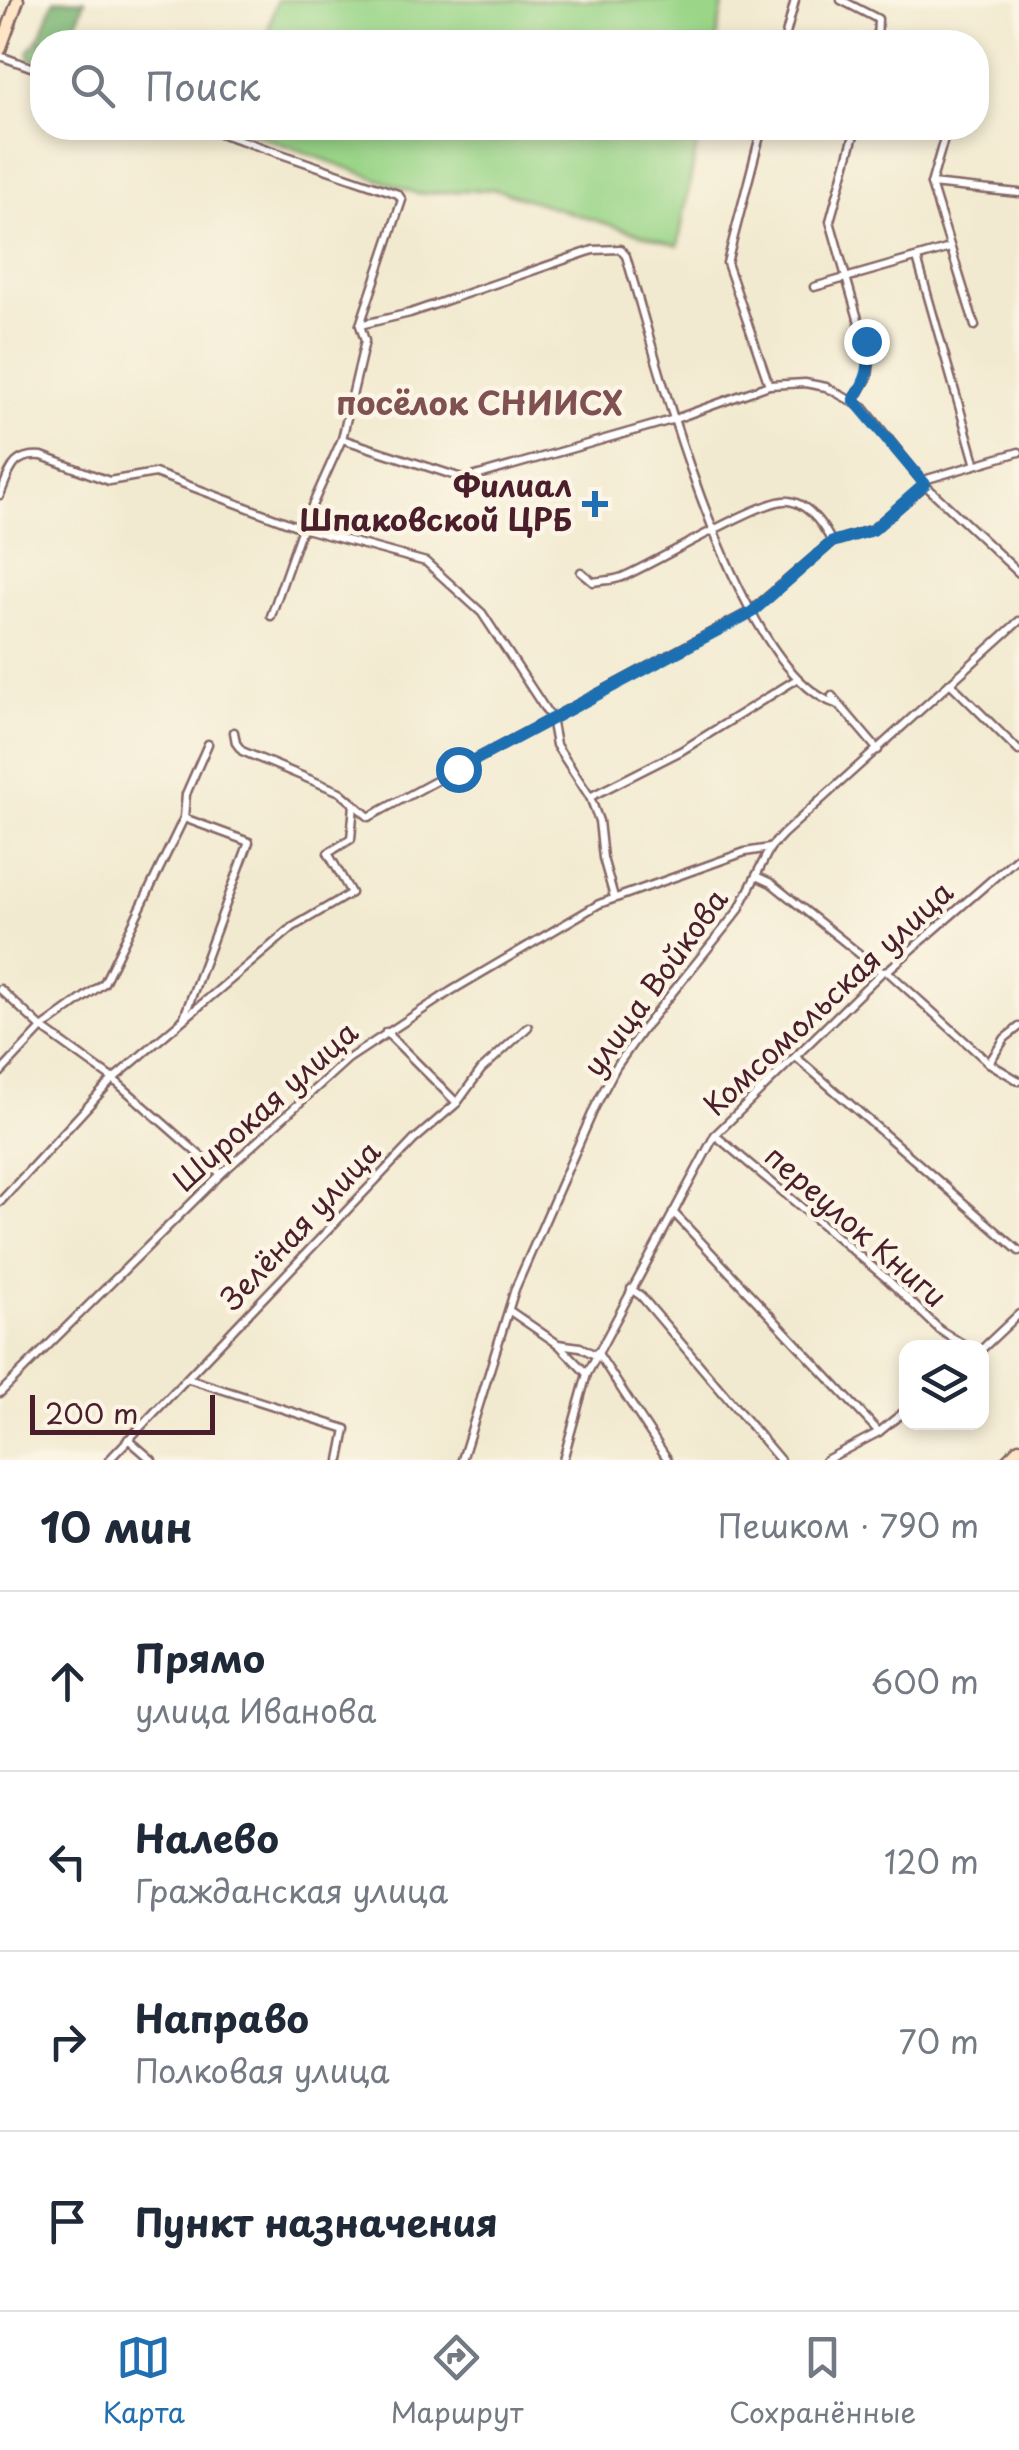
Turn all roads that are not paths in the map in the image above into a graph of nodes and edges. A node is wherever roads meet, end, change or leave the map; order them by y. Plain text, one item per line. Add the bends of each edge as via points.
1 (18, 0) edge
2 (794, 0) edge
3 (842, 0) edge
4 (787, 30) edge
5 (879, 30) edge
6 (0, 53) edge
7 (30, 66) edge
8 (240, 140) edge
9 (759, 140) edge
10 (853, 140) edge
11 (943, 140) edge
12 (931, 184) junction
13 (1019, 193) edge
14 (950, 248) junction
15 (916, 258) junction
16 (848, 279) junction
17 (814, 287) dead end
18 (360, 324) junction
19 (975, 326) dead end
20 (768, 385) junction
21 (854, 400) junction
22 (675, 419) junction
23 (342, 439) junction
24 (1019, 452) edge
25 (975, 462) junction
26 (924, 482) junction
27 (0, 495) edge
28 (302, 528) junction
29 (714, 530) junction
30 (832, 542) junction
31 (581, 572) dead end
32 (1019, 573) edge
33 (752, 612) junction
34 (272, 616) dead end
35 (1019, 621) edge
36 (797, 679) junction
37 (950, 683) junction
38 (832, 696) dead end
39 (839, 706) junction
40 (551, 718) junction
41 (234, 732) dead end
42 (208, 744) dead end
43 (878, 750) junction
44 (1019, 752) edge
45 (590, 797) junction
46 (354, 804) junction
47 (369, 816) junction
48 (184, 818) junction
49 (354, 827) junction
50 (770, 848) junction
51 (1019, 856) edge
52 (758, 877) junction
53 (614, 897) junction
54 (885, 971) junction
55 (0, 989) edge
56 (184, 1018) junction
57 (528, 1027) dead end
58 (1019, 1027) edge
59 (42, 1028) junction
60 (386, 1032) junction
61 (797, 1058) junction
62 (989, 1063) junction
63 (0, 1073) edge
64 (112, 1079) junction
65 (1019, 1082) edge
66 (457, 1103) junction
67 (715, 1135) junction
68 (221, 1174) junction
69 (0, 1202) edge
70 (673, 1212) junction
71 (1019, 1251) edge
72 (631, 1289) junction
73 (509, 1310) junction
74 (1019, 1314) edge
75 (956, 1340) edge
76 (989, 1342) edge
77 (558, 1344) junction
78 (596, 1354) junction
79 (607, 1369) junction
80 (588, 1372) junction
81 (189, 1379) junction
82 (0, 1394) edge
83 (899, 1416) edge
84 (878, 1432) junction
85 (128, 1439) junction
86 (1019, 1448) edge
87 (109, 1460) edge
88 (152, 1460) edge
89 (340, 1460) edge
90 (462, 1460) edge
91 (563, 1460) edge
92 (668, 1460) edge
93 (780, 1460) edge
94 (826, 1460) edge
95 (1006, 1460) edge

1 - 6 street
2 - 4 street
3 - 5 street via 873,14
6 - 7 street
8 - 18 street via 402,200
9 - 20 street via 728,263
10 - 16 street via 830,222
11 - 12 street
12 - 13 street
12 - 14 street
14 - 15 street
14 - 19 street
15 - 16 street
15 - 25 street
16 - 17 street
16 - 21 street via 870,361
18 - 22 street via 593,250 620,249
18 - 23 street via 365,340
20 - 21 street via 805,382
20 - 22 street
21 - 26 street
22 - 23 street via 465,479
22 - 29 street
23 - 28 street
24 - 25 street
25 - 26 street
26 - 30 street via 873,530
26 - 32 street
27 - 28 street via 12,466 24,456 42,456 109,480 155,473
28 - 34 street
28 - 40 street via 426,562 482,614
29 - 30 street via 780,500 792,501 809,511
29 - 31 street via 620,578 593,582
29 - 33 street
30 - 33 street
33 - 36 street
33 - 40 street
35 - 37 street, улица Войкова
36 - 39 street
36 - 45 street via 681,751
37 - 43 street, улица Войкова
37 - 44 street
38 - 39 street
39 - 43 street
40 - 45 street via 556,745
40 - 47 street
41 - 46 street via 242,750
42 - 48 street via 186,794
43 - 50 street, улица Войкова
45 - 53 street
46 - 47 street
46 - 49 street
47 - 49 street
48 - 56 street via 248,842
48 - 59 street via 104,983
49 - 56 street via 351,840 328,853 351,893 293,927
50 - 52 street, улица Войкова
50 - 53 street, Широкая улица
51 - 54 street, Комсомольская улица
52 - 54 street
52 - 73 street, улица Войкова via 616,1067
53 - 60 street, Широкая улица
54 - 61 street, Комсомольская улица
54 - 62 street
55 - 59 street
56 - 64 street
57 - 66 street, Зелёная улица
58 - 62 street
59 - 63 street
59 - 64 street
60 - 66 street
60 - 68 street, Широкая улица via 324,1078
61 - 67 street, Комсомольская улица
61 - 71 street
62 - 65 street
64 - 68 street
64 - 69 street
66 - 81 street, Зелёная улица via 414,1140
67 - 70 street, Комсомольская улица
67 - 75 street, переулок Книги
68 - 82 street, Широкая улица
70 - 72 street, Комсомольская улица
70 - 84 street
72 - 78 street, Комсомольская улица
72 - 93 street
73 - 77 street
73 - 90 street, улица Войкова
74 - 76 street
77 - 78 street
77 - 80 street
78 - 79 street
78 - 80 street, Комсомольская улица
79 - 80 street
79 - 92 street
80 - 91 street, Комсомольская улица
81 - 85 street, Зелёная улица
81 - 89 street via 346,1429
83 - 84 street
84 - 94 street
85 - 87 street, Зелёная улица
85 - 88 street
86 - 95 street

